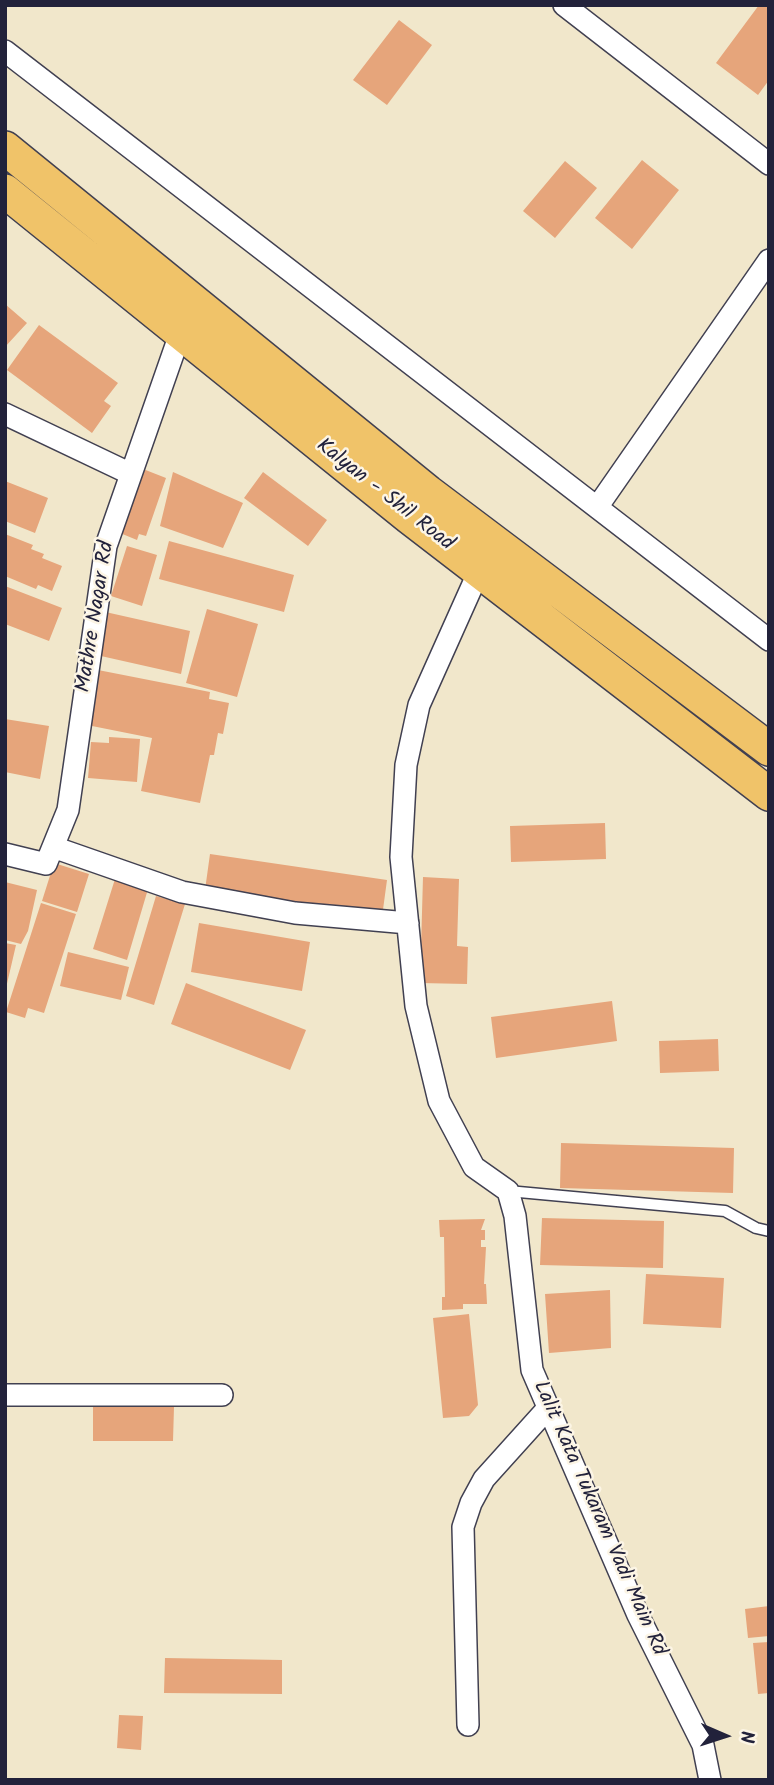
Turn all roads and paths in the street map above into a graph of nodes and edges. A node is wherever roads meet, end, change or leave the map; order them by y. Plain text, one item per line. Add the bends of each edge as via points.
1 (564, 5) edge
2 (5, 51) edge
3 (5, 148) edge
4 (769, 164) edge
5 (5, 191) edge
6 (769, 260) edge
7 (180, 334) junction
8 (5, 414) edge
9 (131, 474) junction
10 (598, 506) junction
11 (490, 559) junction
12 (769, 640) edge
13 (769, 749) edge
14 (769, 794) edge
15 (53, 847) junction
16 (5, 854) edge
17 (408, 923) junction
18 (508, 1191) junction
19 (769, 1231) edge
20 (5, 1395) edge
21 (222, 1395) dead end
22 (548, 1408) junction
23 (468, 1725) dead end
24 (710, 1780) edge

1 - 4 street
2 - 10 street
3 - 11 main road, Kalyan - Shil Road via 203,311
5 - 7 main road, Kalyan - Shil Road
6 - 10 street
7 - 9 street, Mathre Nagar Rd
7 - 11 main road, Kalyan - Shil Road
8 - 9 street
9 - 15 street, Mathre Nagar Rd via 106,546 68,810
10 - 12 street
11 - 13 main road, Kalyan - Shil Road
11 - 14 main road, Kalyan - Shil Road
11 - 17 street via 418,705 406,765 401,857
15 - 16 street via 46,864
15 - 17 street via 182,892 295,912
17 - 18 street via 416,1006 439,1101 474,1167
18 - 19 lane via 725,1211
18 - 22 street, Lalit Kata Tukaram Vadi Main Rd via 515,1216 532,1370
20 - 21 street
22 - 23 street via 484,1479 463,1527
22 - 24 street, Lalit Kata Tukaram Vadi Main Rd via 638,1615 703,1745

